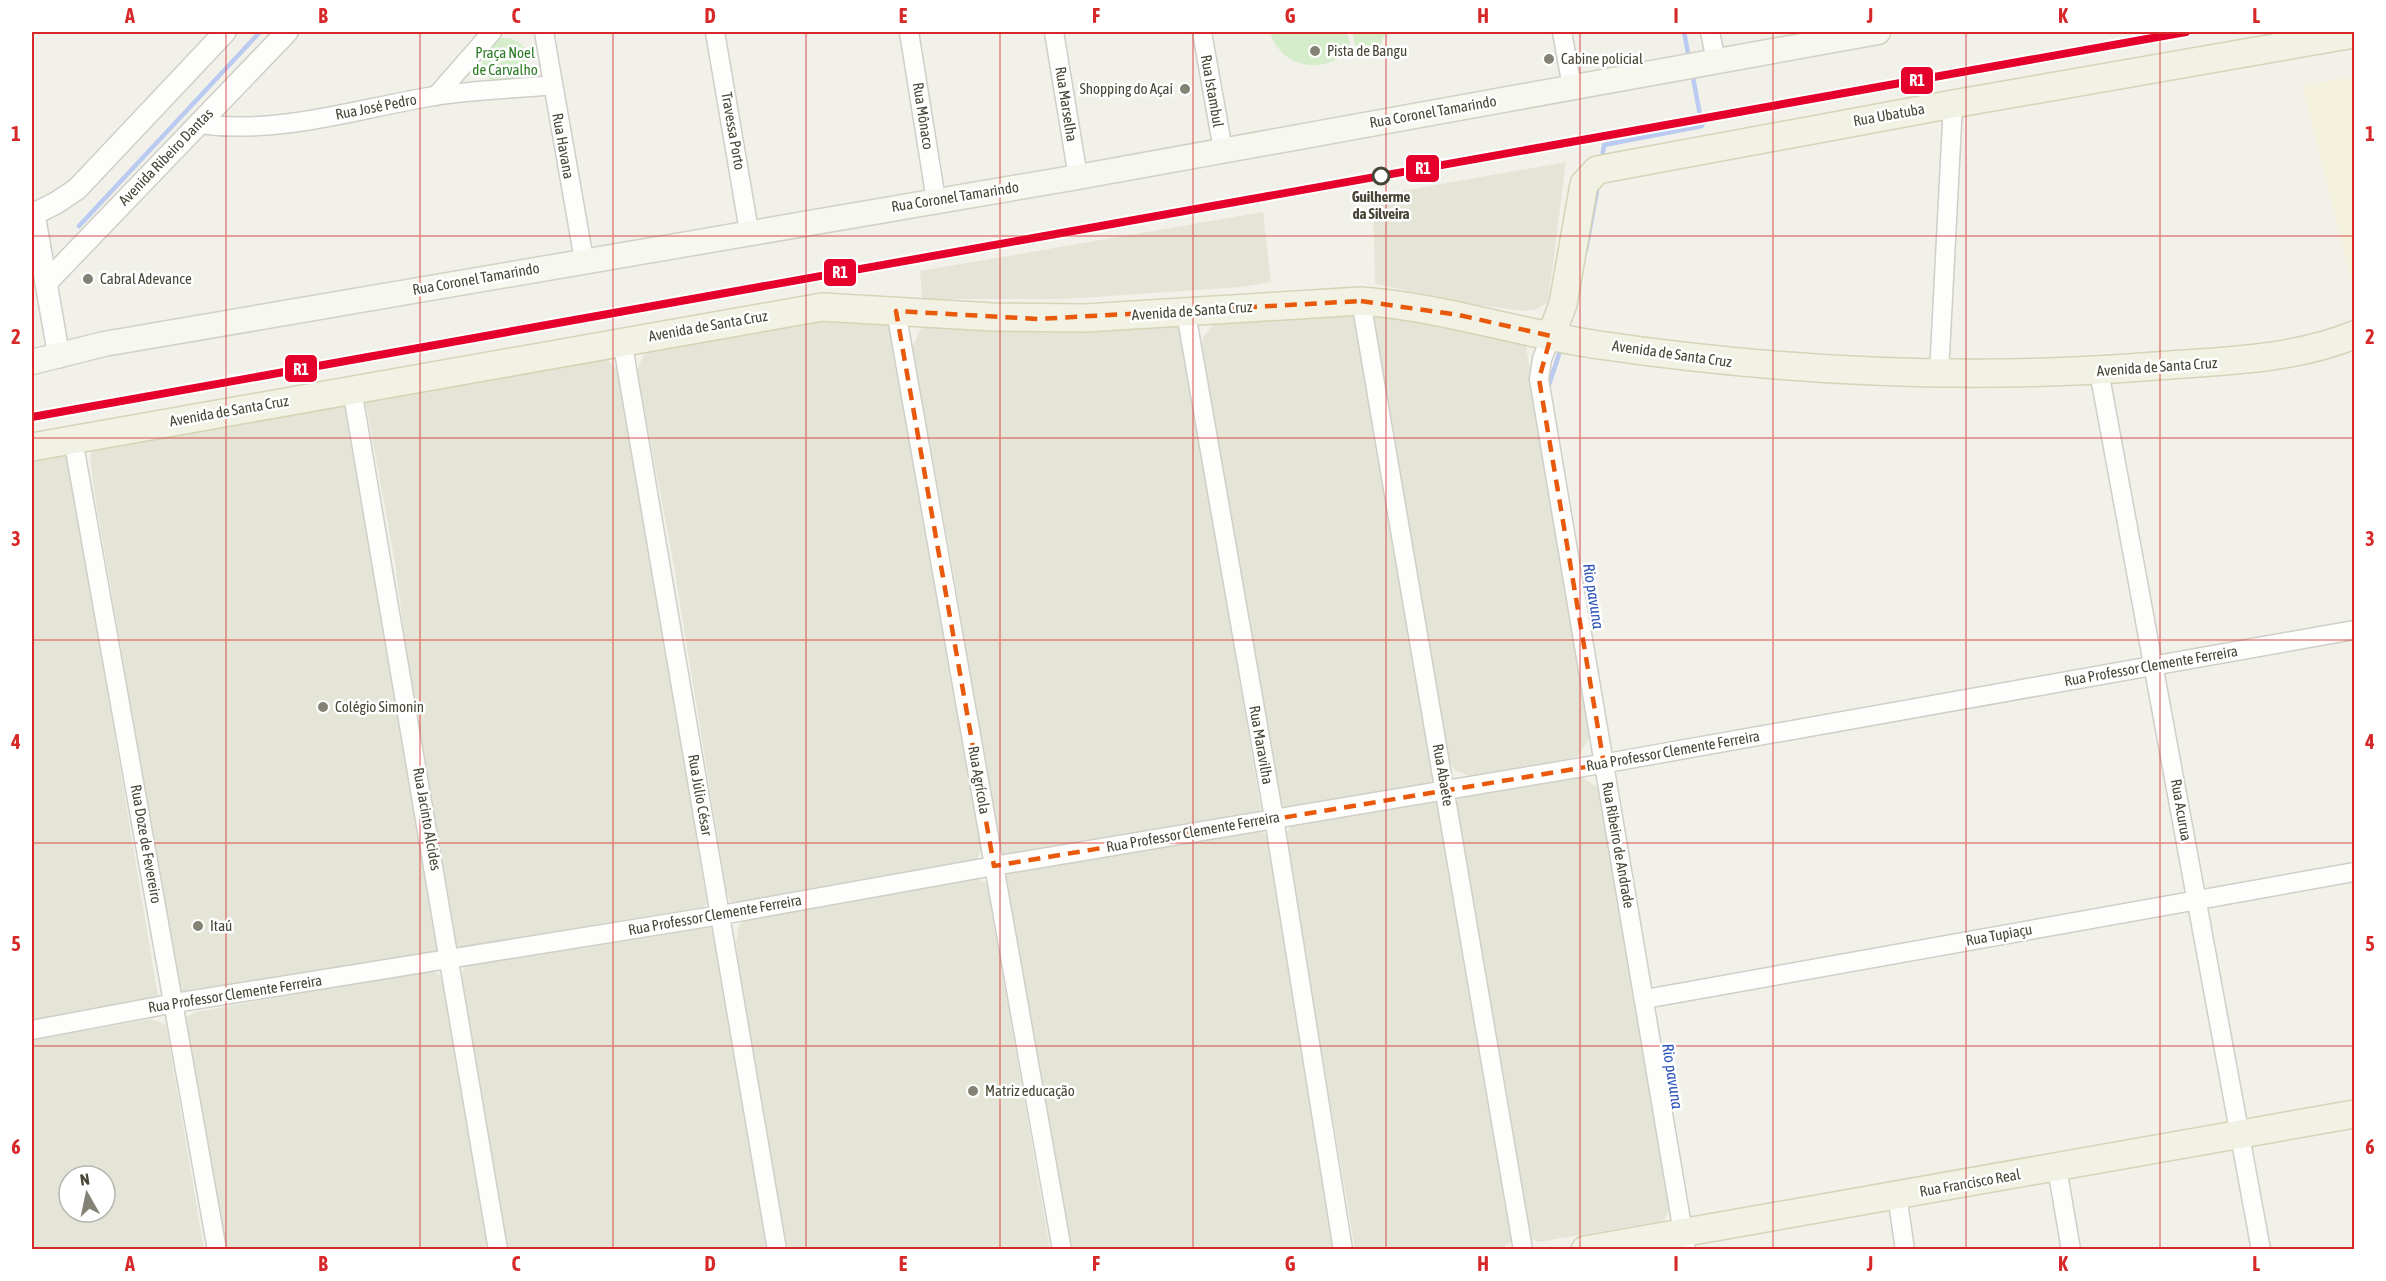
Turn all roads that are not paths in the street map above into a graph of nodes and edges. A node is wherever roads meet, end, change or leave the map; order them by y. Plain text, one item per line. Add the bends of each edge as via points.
1 (225, 32) edge
2 (287, 32) edge
3 (492, 32) edge
4 (543, 32) edge
5 (715, 32) edge
6 (909, 32) edge
7 (1054, 32) edge
8 (1202, 32) edge
9 (1562, 32) edge
10 (1710, 32) edge
11 (1864, 33) edge
12 (2355, 34) edge
13 (1716, 61) junction
14 (553, 85) junction
15 (1572, 87) junction
16 (436, 96) junction
17 (1953, 104) junction
18 (199, 124) junction
19 (1223, 150) junction
20 (1078, 177) junction
21 (936, 200) junction
22 (32, 210) edge
23 (749, 231) junction
24 (584, 260) junction
25 (46, 283) junction
26 (1361, 301) junction
27 (896, 311) junction
28 (1186, 313) junction
29 (2355, 334) edge
30 (1551, 336) junction
31 (622, 340) junction
32 (59, 357) junction
33 (32, 362) edge
34 (2100, 371) junction
35 (1939, 374) junction
36 (352, 389) junction
37 (73, 439) junction
38 (32, 447) edge
39 (2355, 630) edge
40 (2155, 665) junction
41 (1609, 763) junction
42 (1446, 789) junction
43 (1274, 818) junction
44 (994, 866) junction
45 (2355, 872) edge
46 (2197, 900) junction
47 (721, 915) junction
48 (451, 959) junction
49 (1648, 999) junction
50 (175, 1004) junction
51 (32, 1030) edge
52 (2355, 1114) edge
53 (2240, 1133) junction
54 (2058, 1168) junction
55 (1897, 1195) junction
56 (1684, 1241) edge
57 (217, 1250) edge
58 (498, 1250) edge
59 (777, 1250) edge
60 (1062, 1250) edge
61 (1342, 1250) edge
62 (1523, 1250) edge
63 (1586, 1250) edge
64 (1905, 1250) edge
65 (2071, 1250) edge
66 (2261, 1250) edge

1 - 22 street via 77,189 57,203
2 - 18 street, Avenida Ribeiro Dantas
3 - 16 street
4 - 14 street, Rua Havana
5 - 23 street, Travessa Porto
6 - 21 street, Rua Mônaco
7 - 20 street, Rua Marselha
8 - 19 street, Rua Istambul
9 - 15 street
10 - 13 street
11 - 13 main road, Rua Coronel Tamarindo
12 - 17 main road, Rua Ubatuba
13 - 15 main road, Rua Coronel Tamarindo
14 - 16 street, Rua José Pedro
14 - 24 street, Rua Havana
15 - 19 main road, Rua Coronel Tamarindo
16 - 18 street, Rua José Pedro via 275,126 228,128
17 - 30 main road, Rua Ubatuba via 1597,171 1584,184 1563,304
17 - 35 street
18 - 25 street, Avenida Ribeiro Dantas
19 - 20 main road, Rua Coronel Tamarindo
20 - 21 main road, Rua Coronel Tamarindo
21 - 23 main road, Rua Coronel Tamarindo
22 - 25 street
23 - 24 main road, Rua Coronel Tamarindo
24 - 32 main road, Rua Coronel Tamarindo via 104,344
25 - 32 street
26 - 28 main road, Avenida de Santa Cruz
26 - 30 main road, Avenida de Santa Cruz via 1459,315
26 - 42 street, Rua Abaete
27 - 28 main road, Avenida de Santa Cruz via 1038,319
27 - 31 main road, Avenida de Santa Cruz via 822,307
27 - 44 street, Rua Agrícola
28 - 43 street, Rua Maravilha
29 - 34 main road, Avenida de Santa Cruz via 2330,345 2256,358
30 - 35 main road, Avenida de Santa Cruz via 1750,365
30 - 41 street, Rua Ribeiro de Andrade via 1539,379
31 - 36 main road, Avenida de Santa Cruz
31 - 47 street, Rua Júlio César
32 - 33 main road, Rua Coronel Tamarindo
34 - 35 main road, Avenida de Santa Cruz
34 - 40 street, Rua Acurua
36 - 37 main road, Avenida de Santa Cruz
36 - 48 street, Rua Jacinto Alcides
37 - 38 main road, Avenida de Santa Cruz
37 - 50 street, Rua Doze de Fevereiro
39 - 40 street, Rua Professor Clemente Ferreira
40 - 41 street, Rua Professor Clemente Ferreira
40 - 46 street, Rua Acurua
41 - 42 street, Rua Professor Clemente Ferreira
41 - 49 street, Rua Ribeiro de Andrade
42 - 43 street, Rua Professor Clemente Ferreira
42 - 62 street, Rua Abaete
43 - 44 street, Rua Professor Clemente Ferreira
43 - 61 street, Rua Maravilha
44 - 47 street, Rua Professor Clemente Ferreira
44 - 60 street, Rua Agrícola
45 - 46 street, Rua Tupiaçu
46 - 49 street, Rua Tupiaçu
46 - 53 street, Rua Acurua
47 - 48 street, Rua Professor Clemente Ferreira
47 - 59 street, Rua Júlio César
48 - 50 street, Rua Professor Clemente Ferreira
48 - 58 street, Rua Jacinto Alcides
49 - 56 street, Rua Ribeiro de Andrade
50 - 51 street, Rua Professor Clemente Ferreira
50 - 57 street, Rua Doze de Fevereiro
52 - 53 main road, Rua Francisco Real
53 - 54 main road, Rua Francisco Real
53 - 66 street, Rua Acurua
54 - 55 main road, Rua Francisco Real
54 - 65 street
55 - 56 main road, Rua Francisco Real
55 - 64 street
56 - 63 main road, Rua Francisco Real

